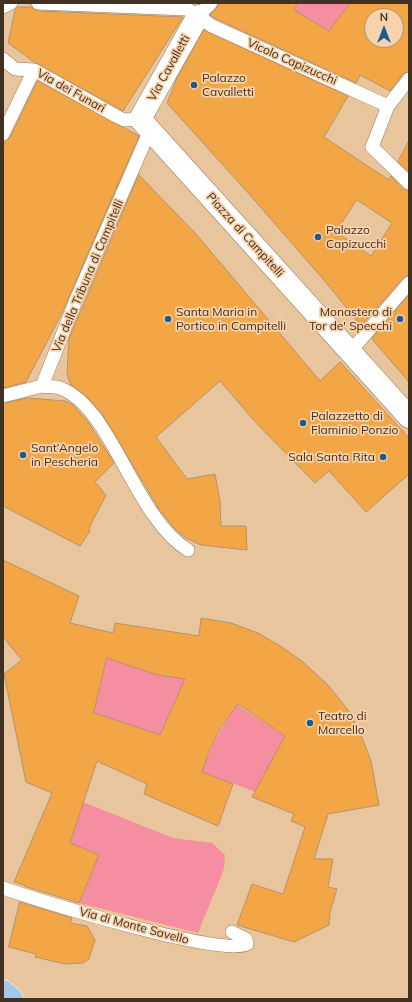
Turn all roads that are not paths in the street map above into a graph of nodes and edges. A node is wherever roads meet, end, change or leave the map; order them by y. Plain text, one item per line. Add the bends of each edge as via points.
1 (10, 3) edge
2 (38, 3) edge
3 (3, 7) edge
4 (205, 10) edge
5 (3, 59) edge
6 (34, 70) junction
7 (409, 79) edge
8 (388, 106) junction
9 (145, 124) junction
10 (3, 134) edge
11 (409, 183) edge
12 (409, 283) edge
13 (350, 352) junction
14 (42, 386) junction
15 (3, 396) edge
16 (409, 417) edge
17 (188, 550) dead end
18 (3, 888) edge
19 (232, 932) dead end
20 (3, 991) edge
21 (12, 999) edge

1 - 3 lane
2 - 4 lane, Vicolo Capizucchi
4 - 8 lane, Vicolo Capizucchi via 212,26
4 - 9 street, Via Cavalletti
5 - 6 lane, Via dei Funari via 15,69
6 - 9 lane, Via dei Funari via 116,116
6 - 10 lane
7 - 8 lane
8 - 11 lane via 372,147
9 - 13 street, Piazza di Campitelli
9 - 14 lane, Via della Tribuna di Campitelli
12 - 13 lane
13 - 16 street, Piazza di Campitelli
14 - 15 lane
14 - 17 lane via 61,389 85,406 104,432 141,497 168,534
18 - 19 lane, Via di Monte Savello via 73,910 186,940 226,947 242,947 247,944 246,939
20 - 21 main road

